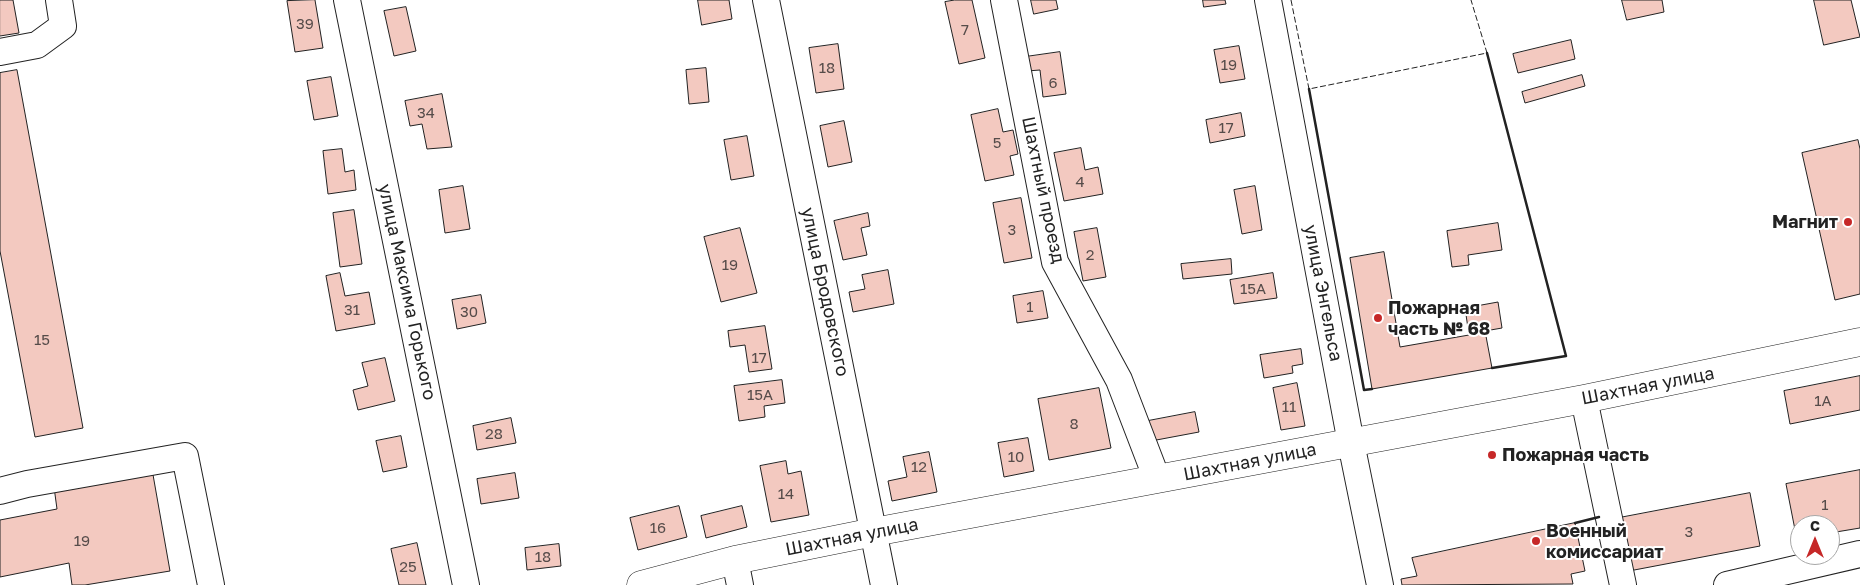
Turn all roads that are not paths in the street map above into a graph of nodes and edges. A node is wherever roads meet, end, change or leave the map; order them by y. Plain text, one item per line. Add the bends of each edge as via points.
1 (59, 0) edge
2 (347, 0) edge
3 (766, 0) edge
4 (1004, 0) edge
5 (1268, 0) edge
6 (0, 52) edge
7 (1860, 342) edge
8 (1584, 399) junction
9 (1351, 443) junction
10 (1157, 479) junction
11 (0, 491) edge
12 (874, 532) junction
13 (1860, 554) edge
14 (738, 572) edge
15 (211, 585) edge
16 (466, 585) edge
17 (641, 585) edge
18 (884, 585) edge
19 (1380, 585) edge
20 (1623, 585) edge
21 (1726, 585) edge

1 - 6 street via 63,26 37,45
2 - 16 street, улица Максима Горького
3 - 12 street, улица Бродовского
4 - 10 street, Шахтный проезд via 1055,262 1119,380
5 - 9 street, улица Энгельса
7 - 8 main road, Шахтная улица
8 - 9 main road, Шахтная улица
8 - 20 street
9 - 10 main road, Шахтная улица
9 - 19 street, улица Энгельса
10 - 12 main road, Шахтная улица
11 - 15 street via 185,456
12 - 14 main road, Шахтная улица
12 - 18 street, улица Бродовского
13 - 21 street
14 - 17 main road, Шахтная улица

